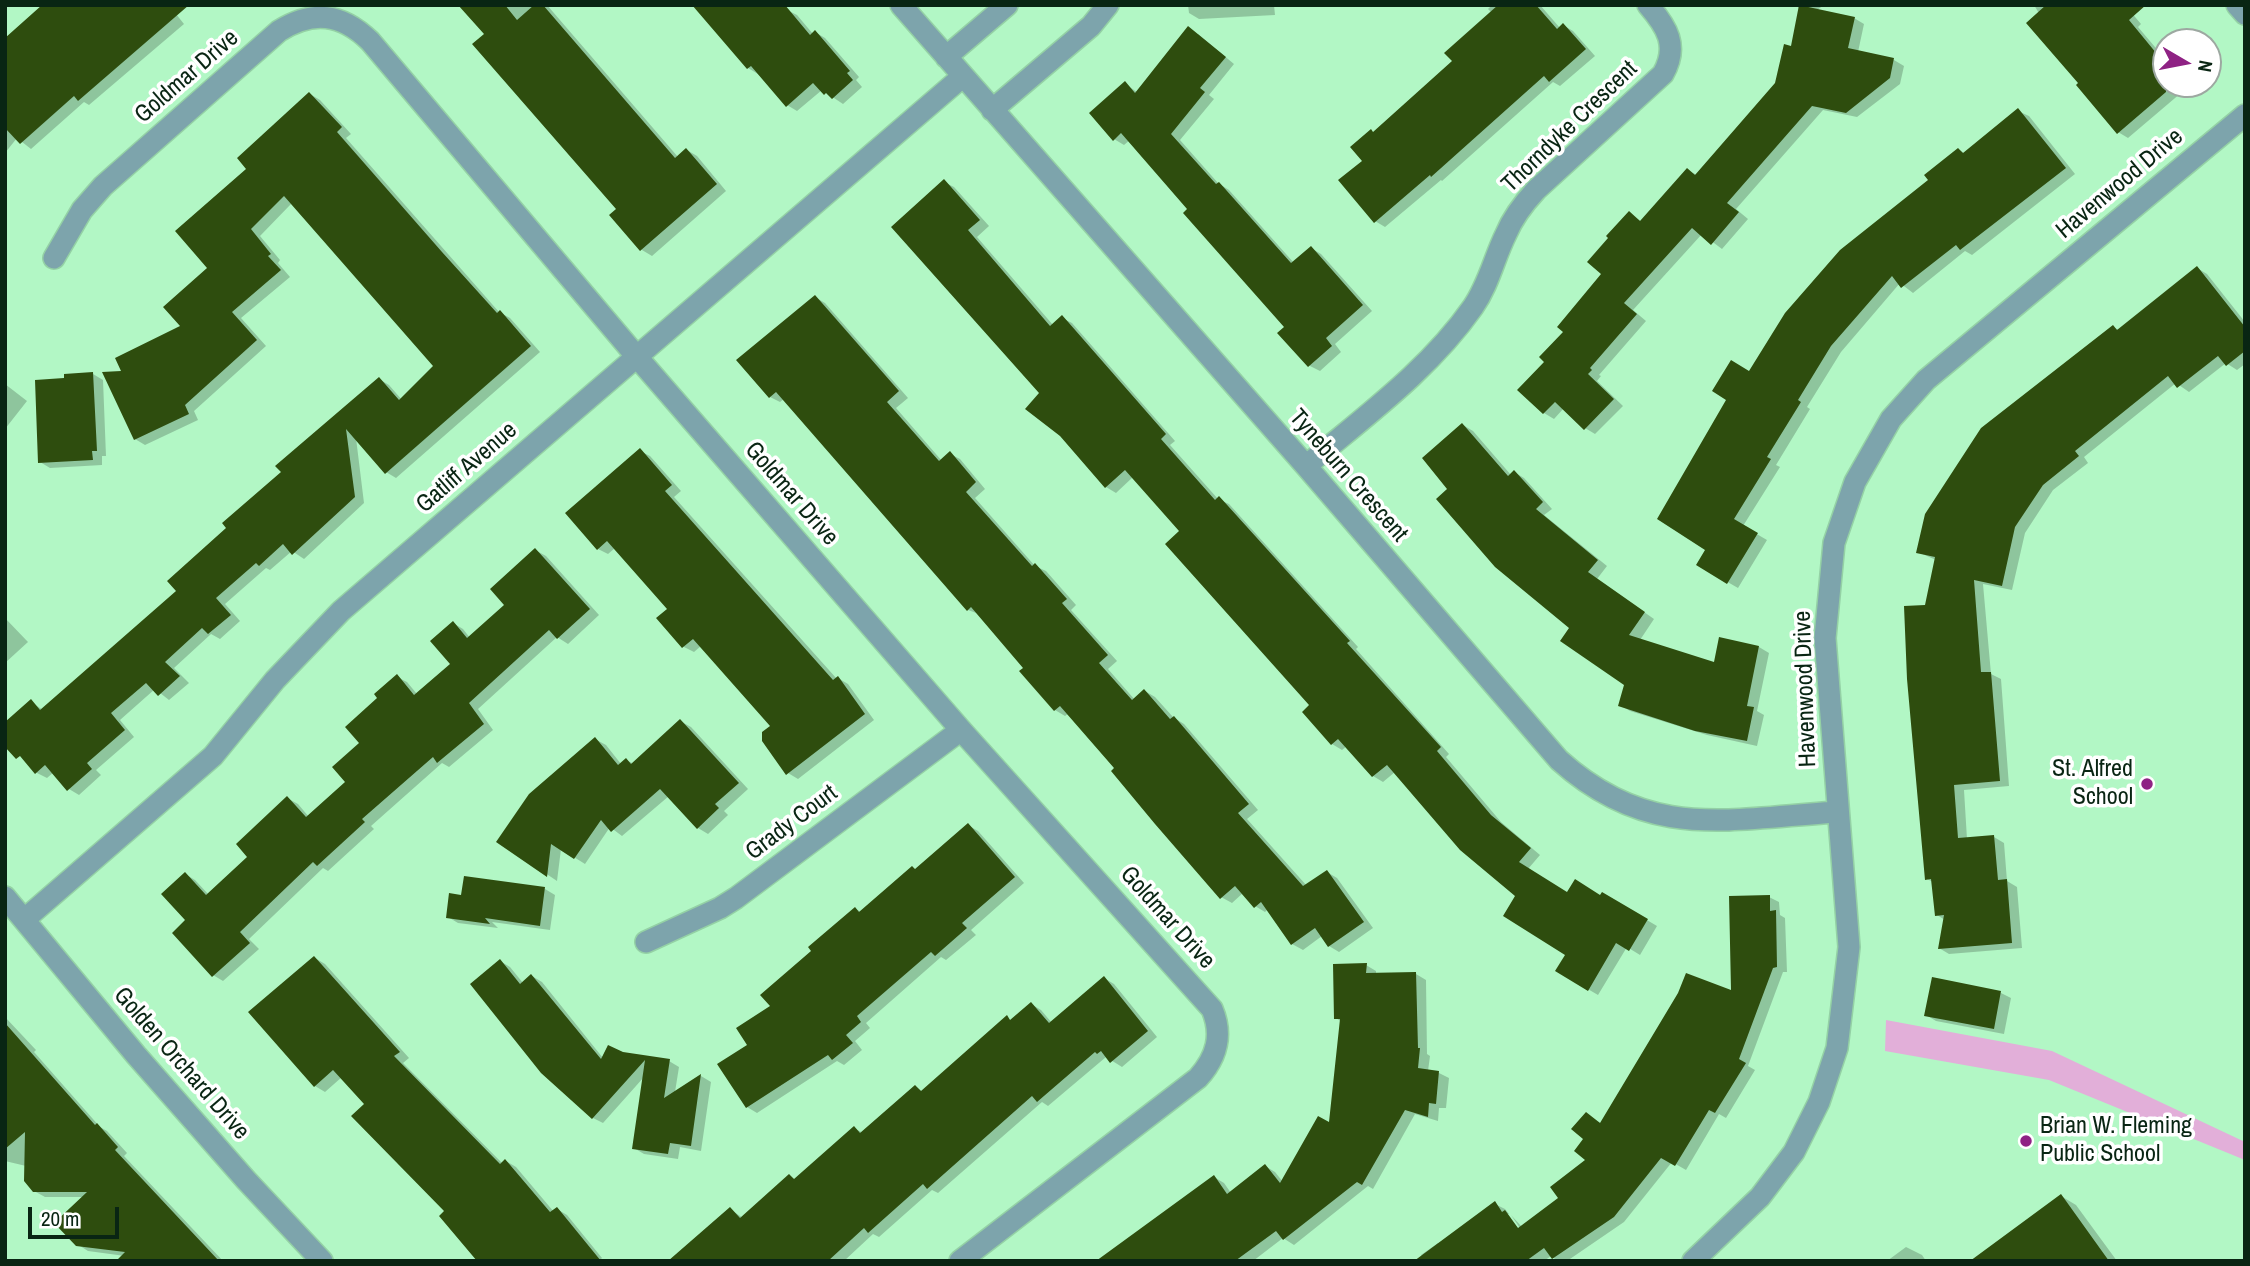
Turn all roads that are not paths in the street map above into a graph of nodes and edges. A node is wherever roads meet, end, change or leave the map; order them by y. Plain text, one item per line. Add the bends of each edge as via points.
1 (901, 5) edge
2 (1007, 5) edge
3 (1108, 5) edge
4 (1648, 5) edge
5 (2237, 5) edge
6 (2245, 14) edge
7 (946, 57) junction
8 (962, 77) junction
9 (992, 110) junction
10 (2245, 115) edge
11 (54, 258) dead end
12 (637, 357) junction
13 (1306, 466) junction
14 (961, 730) junction
15 (1837, 812) junction
16 (5, 897) edge
17 (25, 919) junction
18 (646, 942) dead end
19 (322, 1261) edge
20 (960, 1261) edge
21 (1693, 1261) edge

1 - 7 street, Tyneburn Crescent
2 - 7 street
3 - 9 street via 1091,26
4 - 13 street, Thorndyke Crescent via 1670,37 1670,61 1663,74 1525,203 1506,233 1485,287 1443,346
5 - 6 street
7 - 8 street, Tyneburn Crescent
8 - 9 street, Tyneburn Crescent
8 - 12 street, Gatliff Avenue
9 - 13 street, Tyneburn Crescent
10 - 15 street, Havenwood Drive via 1926,380 1891,419 1855,482 1834,543 1825,638
11 - 12 street, Goldmar Drive via 82,210 103,186 279,31 308,18 335,19 370,41
12 - 14 street, Goldmar Drive
12 - 17 street, Gatliff Avenue via 341,611 275,680 213,756
13 - 15 street, Tyneburn Crescent via 1559,760 1597,790 1640,811 1688,820
14 - 18 street, Grady Court via 736,898
14 - 20 street, Goldmar Drive via 1202,995 1215,1017 1218,1036 1215,1055 1198,1078
15 - 21 street, Havenwood Drive via 1849,947 1837,1048 1829,1076 1807,1128 1778,1175 1741,1218
16 - 17 street, Golden Orchard Drive
17 - 19 street, Golden Orchard Drive via 145,1065

